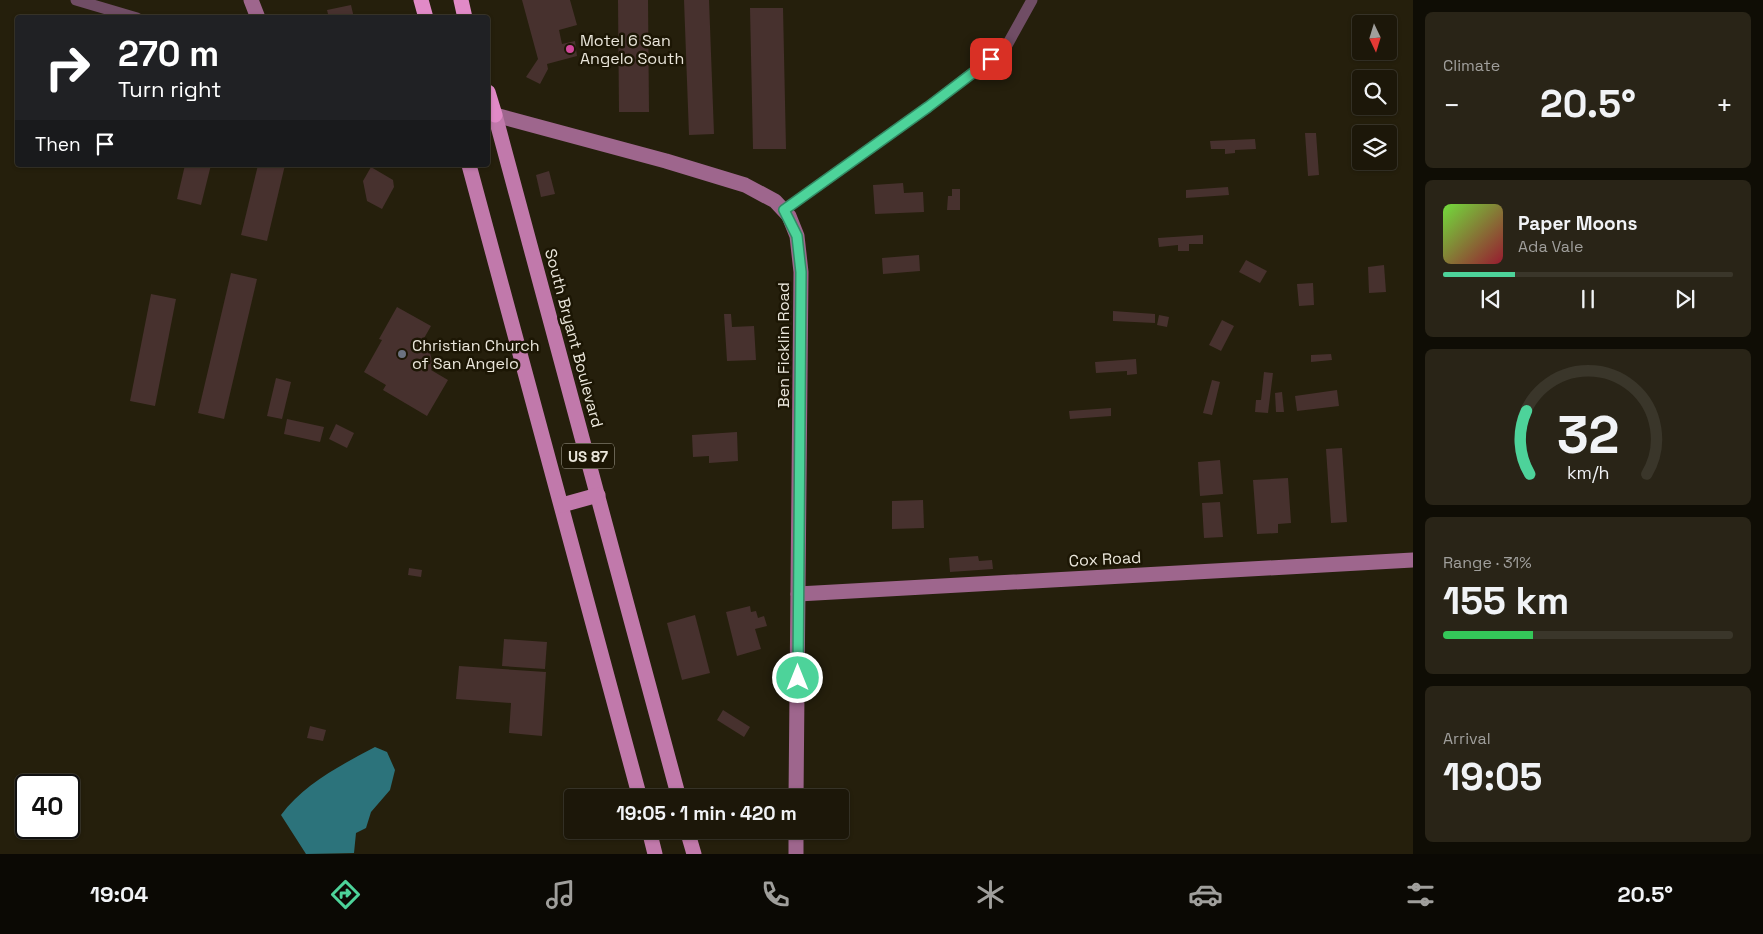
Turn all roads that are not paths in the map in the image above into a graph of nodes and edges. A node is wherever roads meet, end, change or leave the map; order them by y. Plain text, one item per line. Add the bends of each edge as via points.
1 (76, 0) edge
2 (251, 0) edge
3 (421, 0) edge
4 (461, 0) edge
5 (1032, 0) edge
6 (127, 15) edge
7 (257, 15) edge
8 (425, 15) edge
9 (464, 15) edge
10 (491, 114) edge
11 (470, 167) edge
12 (784, 210) junction
13 (598, 495) junction
14 (562, 505) junction
15 (1413, 560) edge
16 (798, 594) junction
17 (638, 789) edge
18 (677, 789) edge
19 (796, 789) edge
20 (651, 839) edge
21 (690, 839) edge
22 (796, 839) edge
23 (655, 854) edge
24 (694, 854) edge
25 (796, 854) edge

1 - 6 street
2 - 7 street
3 - 8 highway
4 - 9 highway
5 - 12 street via 1006,47
10 - 12 street, Ben Ficklin Road via 729,179 762,194
10 - 13 main road, South Bryant Boulevard / US 87
11 - 14 main road, US 87
12 - 16 street, Ben Ficklin Road via 797,236 801,266
13 - 14 main road
13 - 18 main road, South Bryant Boulevard / US 87
14 - 17 main road, US 87
15 - 16 street, Cox Road
16 - 19 street, Ben Ficklin Road
20 - 23 main road
21 - 24 main road
22 - 25 street

